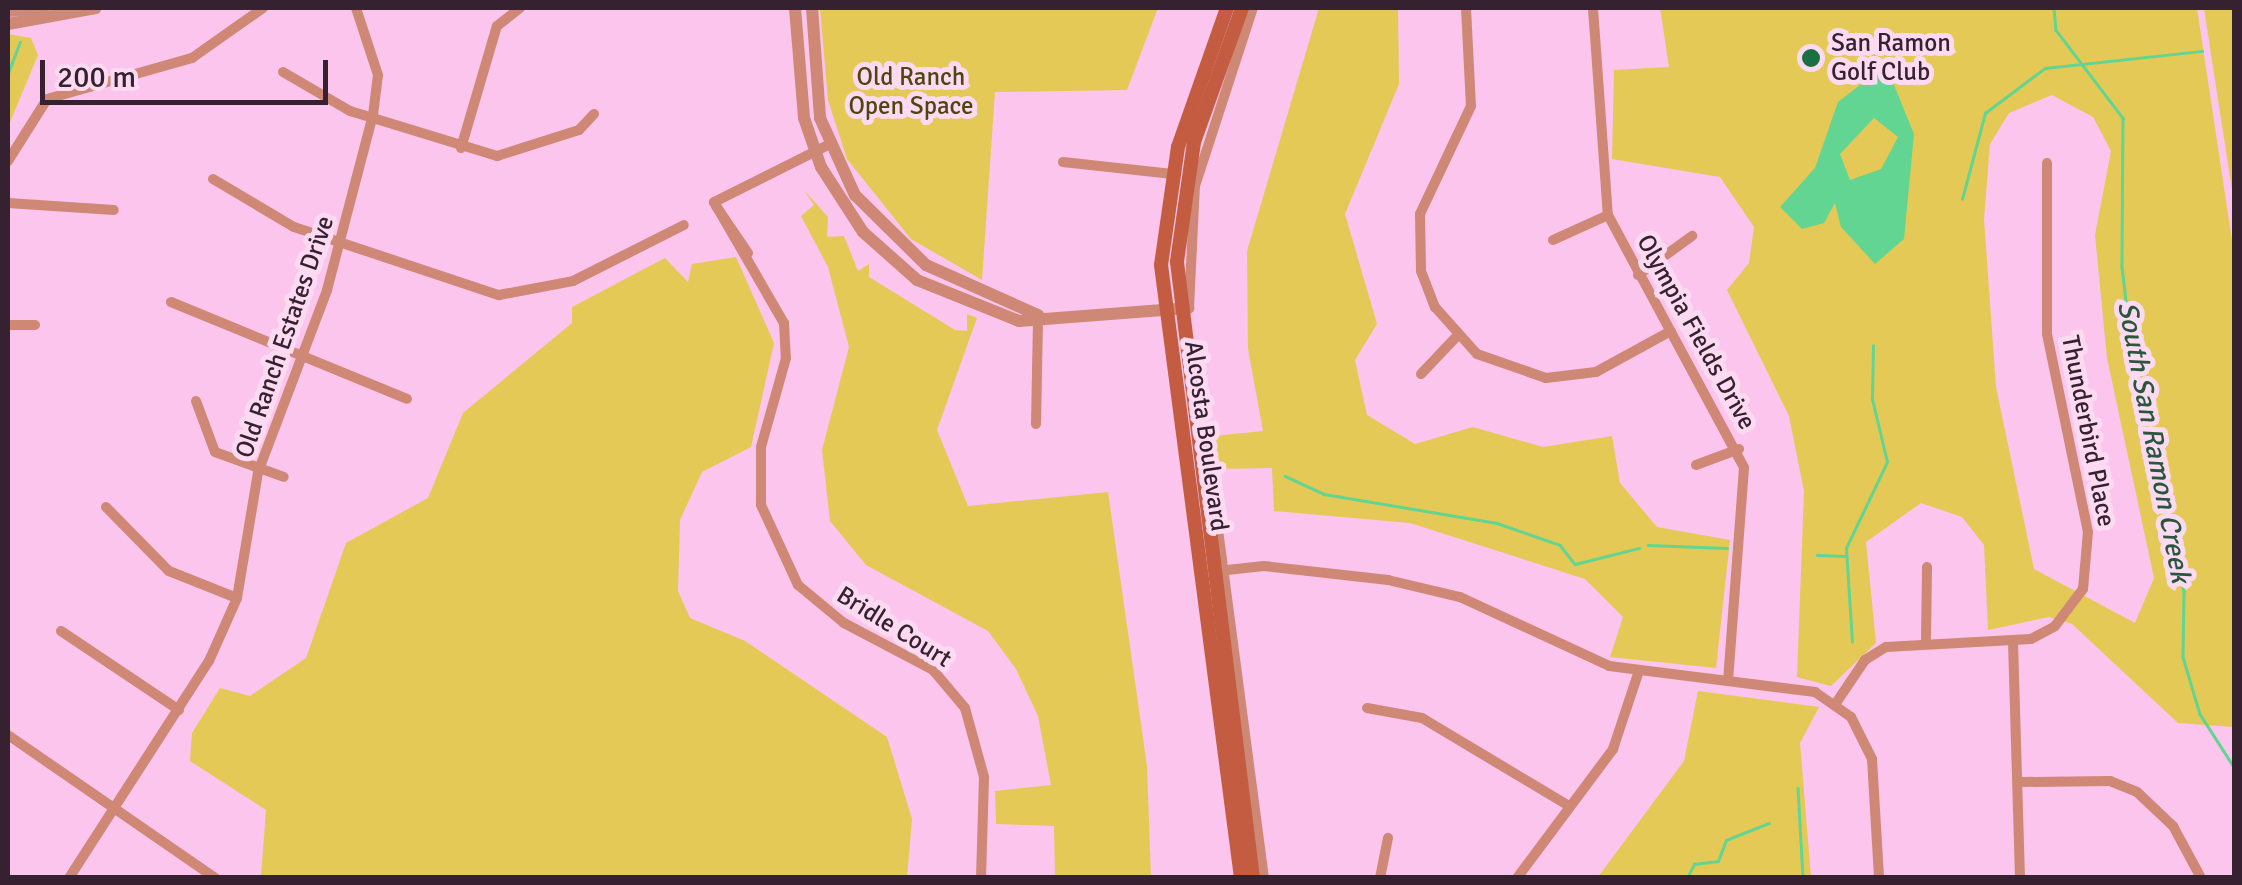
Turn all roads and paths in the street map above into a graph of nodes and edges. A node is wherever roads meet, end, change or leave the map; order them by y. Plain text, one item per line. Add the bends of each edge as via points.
1 (44, 8) edge
2 (96, 8) edge
3 (262, 8) edge
4 (356, 8) edge
5 (520, 8) edge
6 (794, 8) edge
7 (812, 8) edge
8 (1227, 8) edge
9 (1242, 8) edge
10 (1254, 8) edge
11 (1466, 8) edge
12 (1593, 8) edge
13 (8, 11) edge
14 (8, 24) edge
15 (283, 72) dead end
16 (594, 114) dead end
17 (373, 116) junction
18 (830, 144) junction
19 (461, 148) junction
20 (815, 151) junction
21 (8, 161) edge
22 (1063, 162) dead end
23 (2047, 163) dead end
24 (1172, 174) junction
25 (213, 179) dead end
26 (8, 203) edge
27 (114, 210) dead end
28 (1608, 215) junction
29 (684, 225) dead end
30 (1692, 236) dead end
31 (1553, 240) dead end
32 (342, 242) junction
33 (1638, 275) junction
34 (171, 302) dead end
35 (1177, 309) junction
36 (1038, 314) junction
37 (8, 325) edge
38 (35, 325) dead end
39 (1671, 331) junction
40 (1457, 336) junction
41 (303, 349) junction
42 (1421, 374) dead end
43 (407, 398) dead end
44 (196, 401) dead end
45 (1036, 424) dead end
46 (1739, 450) junction
47 (1696, 465) dead end
48 (258, 472) junction
49 (284, 477) dead end
50 (106, 507) dead end
51 (1927, 567) dead end
52 (1214, 572) junction
53 (237, 598) junction
54 (60, 631) dead end
55 (1926, 638) junction
56 (2013, 642) junction
57 (1639, 671) junction
58 (1728, 680) junction
59 (1836, 703) junction
60 (1367, 708) dead end
61 (179, 710) junction
62 (8, 734) edge
63 (2022, 782) junction
64 (116, 804) junction
65 (1570, 806) junction
66 (1388, 838) dead end
67 (69, 878) edge
68 (215, 878) edge
69 (981, 878) edge
70 (1242, 878) edge
71 (1253, 878) edge
72 (1264, 878) edge
73 (1380, 878) edge
74 (1518, 878) edge
75 (1879, 878) edge
76 (2020, 878) edge
77 (2201, 878) edge

1 - 13 street
2 - 14 street
3 - 21 street via 192,58 48,99
4 - 17 street, Old Ranch Estates Drive via 378,75
5 - 19 street via 497,26
6 - 20 street
7 - 18 street
8 - 24 main road, Alcosta Boulevard
9 - 35 main road, Alcosta Boulevard via 1186,178
10 - 35 street, Alcosta Boulevard via 1195,186
11 - 40 street via 1471,106 1433,176 1418,242 1435,307
12 - 28 street, Olympia Fields Drive
15 - 17 street
16 - 19 street via 531,150 497,156
17 - 19 street
17 - 32 street, Old Ranch Estates Drive
18 - 20 street, Bridle Court
18 - 36 street via 856,194 899,244 961,285
20 - 36 street via 864,232 917,280 983,312 1020,322
20 - 69 street, Bridle Court via 728,188 716,206 778,300 787,342 759,465 772,544 829,613 918,660 958,696 984,777
22 - 24 street
23 - 56 street, Thunderbird Place via 2049,360 2091,554 2066,616
24 - 35 main road, Alcosta Boulevard
25 - 32 street
26 - 27 street
28 - 31 street
28 - 33 street, Olympia Fields Drive
29 - 32 street via 573,280 499,295
30 - 33 street
32 - 41 street, Old Ranch Estates Drive
33 - 39 street, Olympia Fields Drive
34 - 41 street
35 - 36 street
35 - 52 main road, Alcosta Boulevard
36 - 45 street
37 - 38 street
39 - 40 street via 1568,378 1501,367
39 - 46 street, Olympia Fields Drive
40 - 42 street
41 - 43 street
41 - 48 street, Old Ranch Estates Drive
44 - 48 street via 215,452
46 - 47 street
46 - 58 street, Olympia Fields Drive via 1745,494
48 - 49 street
48 - 53 street, Old Ranch Estates Drive
50 - 53 street via 169,571
51 - 55 street
52 - 57 street via 1264,566 1460,597 1574,652
52 - 70 main road, Alcosta Boulevard
52 - 71 main road, Alcosta Boulevard
52 - 72 street, Alcosta Boulevard
53 - 61 street, Old Ranch Estates Drive
54 - 61 street
55 - 56 street, Thunderbird Place
55 - 59 street, Thunderbird Place via 1865,660
56 - 63 street
57 - 58 street
57 - 65 street via 1629,720
58 - 59 street
59 - 75 street via 1872,759
60 - 65 street via 1422,718
61 - 64 street, Old Ranch Estates Drive
62 - 64 street
63 - 76 street
63 - 77 street via 2110,781 2137,792 2173,826
64 - 67 street, Old Ranch Estates Drive
64 - 68 street
65 - 74 street
66 - 73 street

